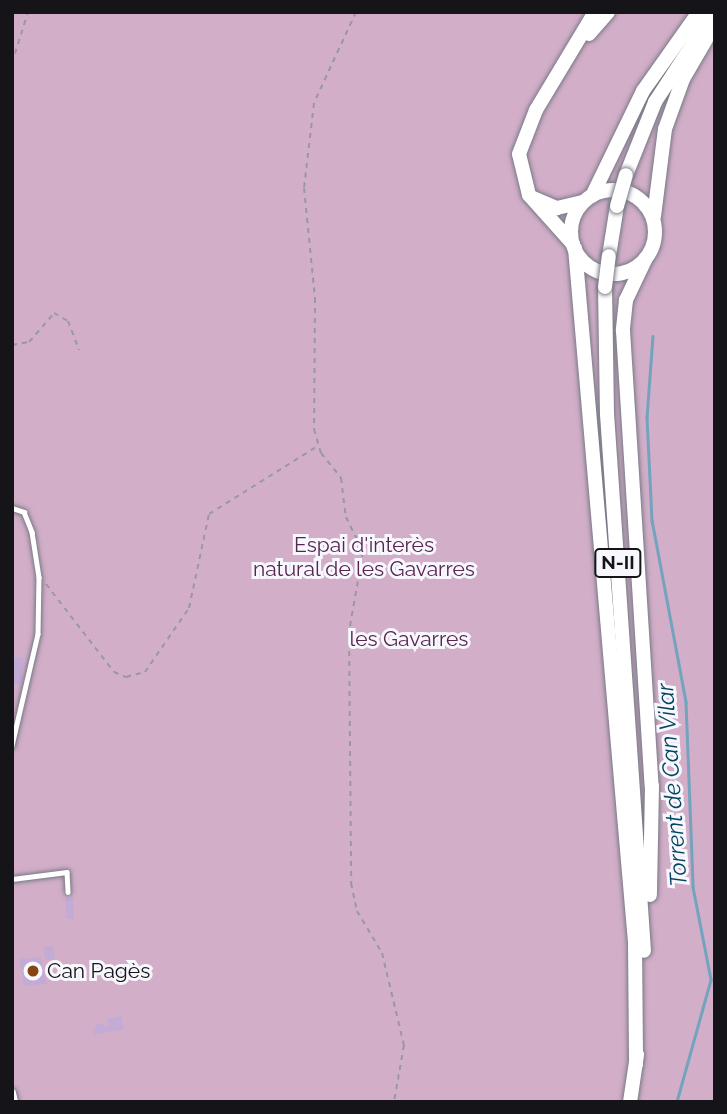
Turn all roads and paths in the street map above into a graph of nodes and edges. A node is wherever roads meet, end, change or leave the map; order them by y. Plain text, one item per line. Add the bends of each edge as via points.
1 (28, 12) edge
2 (356, 12) edge
3 (593, 12) edge
4 (608, 12) edge
5 (699, 12) edge
6 (713, 12) edge
7 (715, 24) edge
8 (564, 60) junction
9 (12, 62) edge
10 (528, 195) junction
11 (589, 198) junction
12 (654, 221) junction
13 (574, 246) junction
14 (646, 258) junction
15 (12, 345) edge
16 (79, 350) dead end
17 (319, 445) junction
18 (12, 508) edge
19 (39, 577) junction
20 (12, 746) edge
21 (12, 879) edge
22 (68, 892) dead end
23 (644, 934) junction
24 (636, 1064) junction
25 (12, 1093) edge
26 (13, 1102) edge
27 (394, 1102) edge
28 (630, 1102) edge

1 - 9 path
2 - 17 path via 314,103 304,188
3 - 8 highway
4 - 8 highway
5 - 11 highway via 648,82
6 - 23 highway, N-II, bridge via 655,102 626,175 606,286 607,414
7 - 12 highway via 668,118 657,163
8 - 10 highway via 521,146 518,173
10 - 11 highway via 557,208
10 - 13 highway
11 - 12 highway via 625,192 643,203
11 - 13 highway via 573,222
12 - 14 highway
13 - 14 highway via 588,265 608,274 629,271
13 - 24 highway via 635,942
14 - 23 highway via 626,300 623,331 652,805
15 - 16 path via 27,343 54,313 68,321
17 - 19 path via 209,514 189,608 154,664 137,677 126,677 106,664 66,603
17 - 27 path via 341,478 346,517 363,552 349,631 351,883 357,911 382,953 404,1045
18 - 19 lane via 24,512 32,532
19 - 20 lane via 38,634
21 - 22 lane via 67,873
23 - 24 highway, N-II
24 - 28 highway, N-II
25 - 26 street

